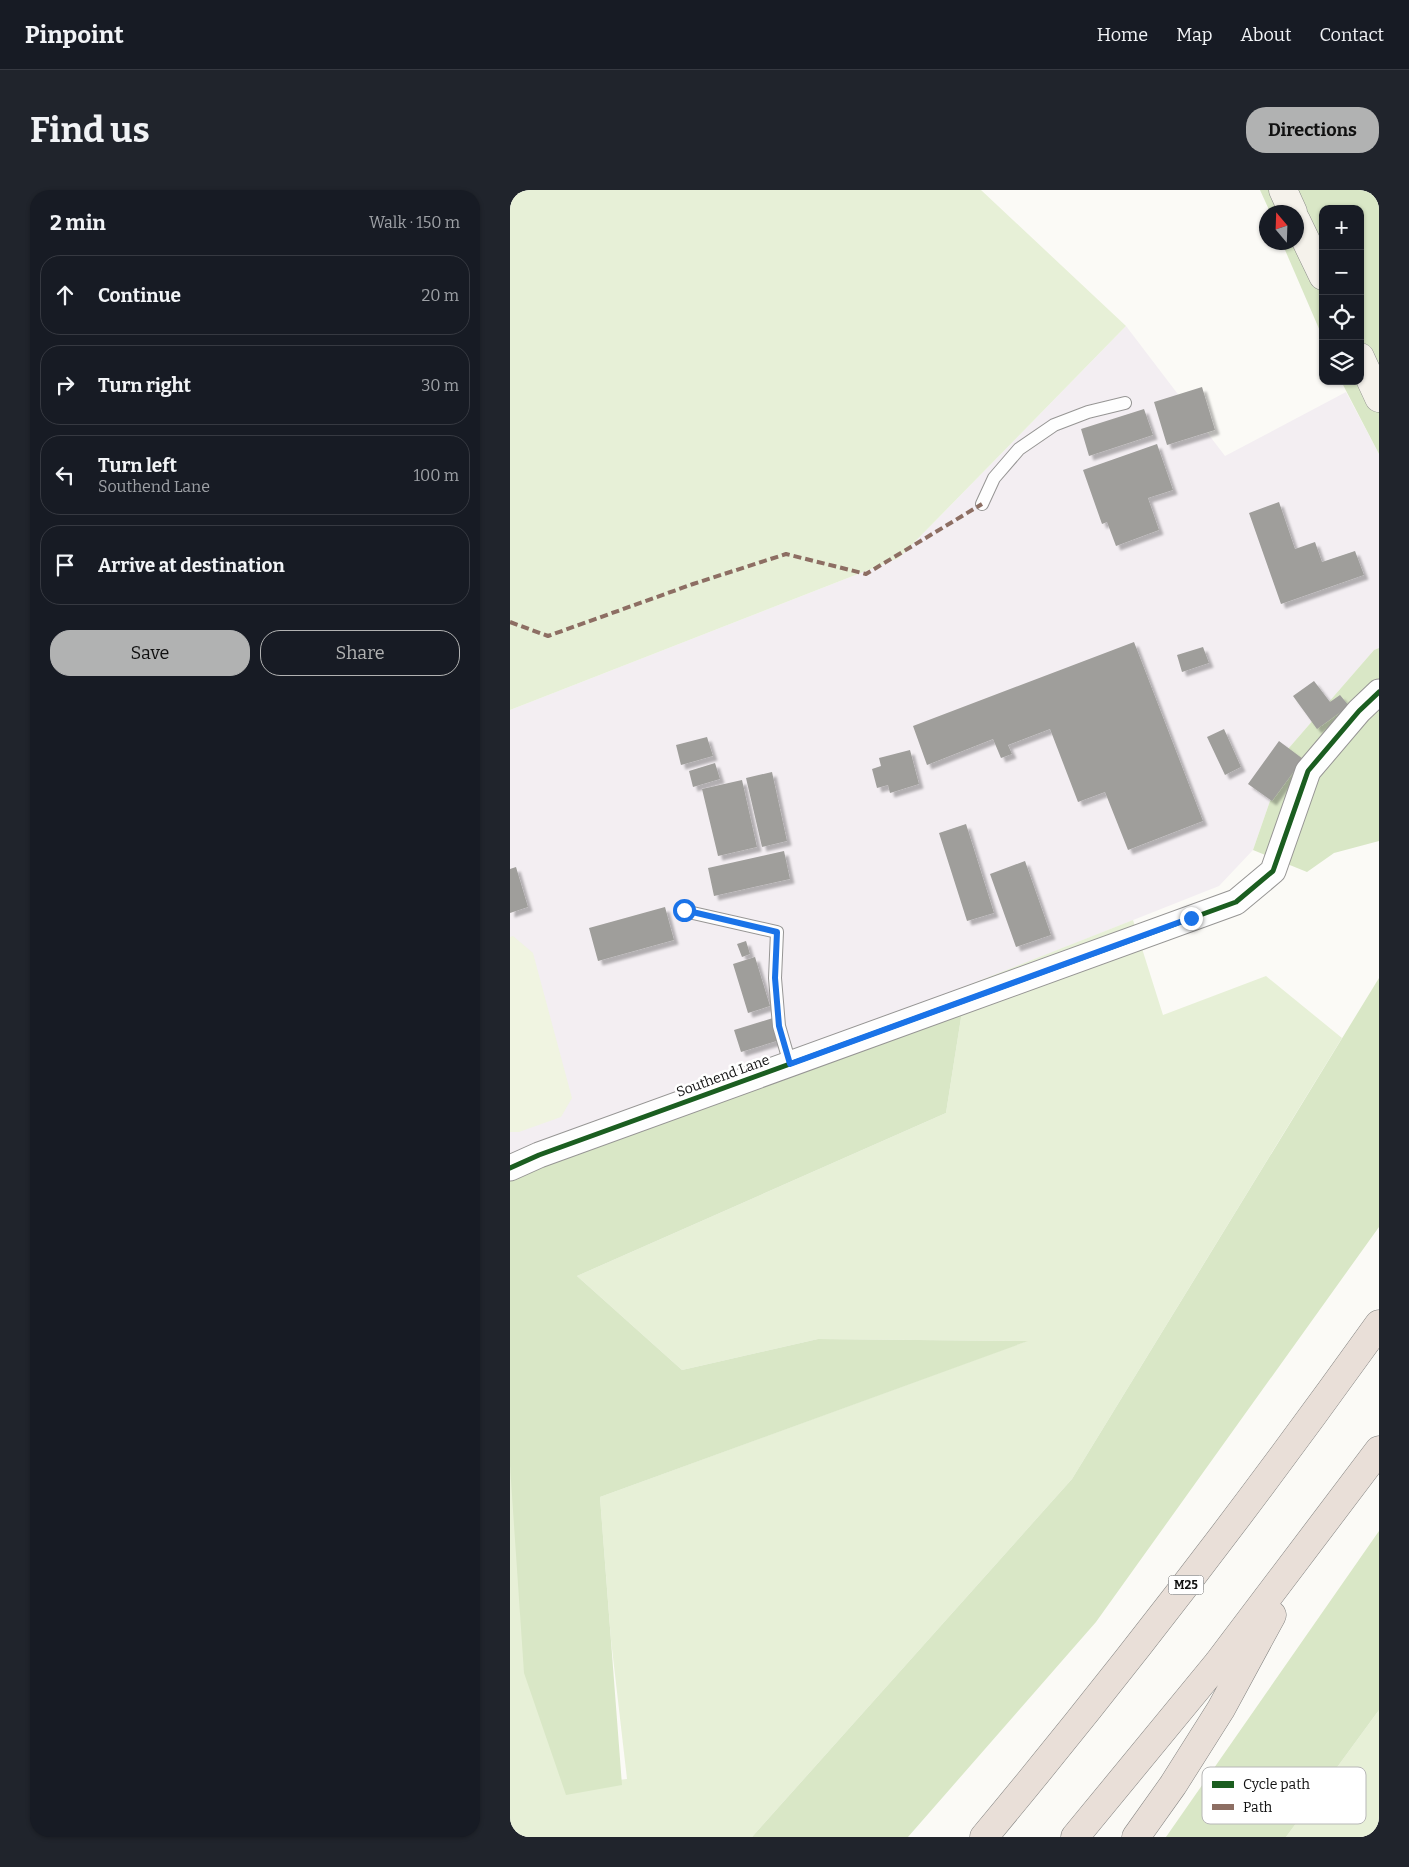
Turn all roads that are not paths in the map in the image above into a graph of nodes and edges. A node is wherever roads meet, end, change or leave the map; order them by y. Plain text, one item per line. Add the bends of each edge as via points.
1 (1283, 190) edge
2 (1290, 205) edge
3 (1304, 237) edge
4 (1319, 268) edge
5 (1364, 366) edge
6 (1379, 398) edge
7 (1125, 403) dead end
8 (982, 504) dead end
9 (1379, 692) edge
10 (684, 910) dead end
11 (790, 1064) junction
12 (510, 1168) edge
13 (1379, 1324) edge
14 (1379, 1450) edge
15 (1313, 1539) junction
16 (984, 1837) edge
17 (1075, 1837) edge
18 (1136, 1837) edge

1 - 2 street
3 - 4 street
5 - 6 street
7 - 8 lane via 1054,425 1019,450 994,478
9 - 11 street, Southend Lane via 1308,771 1273,871 1236,902
10 - 11 lane via 777,932 775,978 779,1026
11 - 12 street, Southend Lane
13 - 16 highway, M25 via 1130,1659
14 - 15 highway
15 - 17 highway via 1212,1670
15 - 18 highway via 1221,1708

